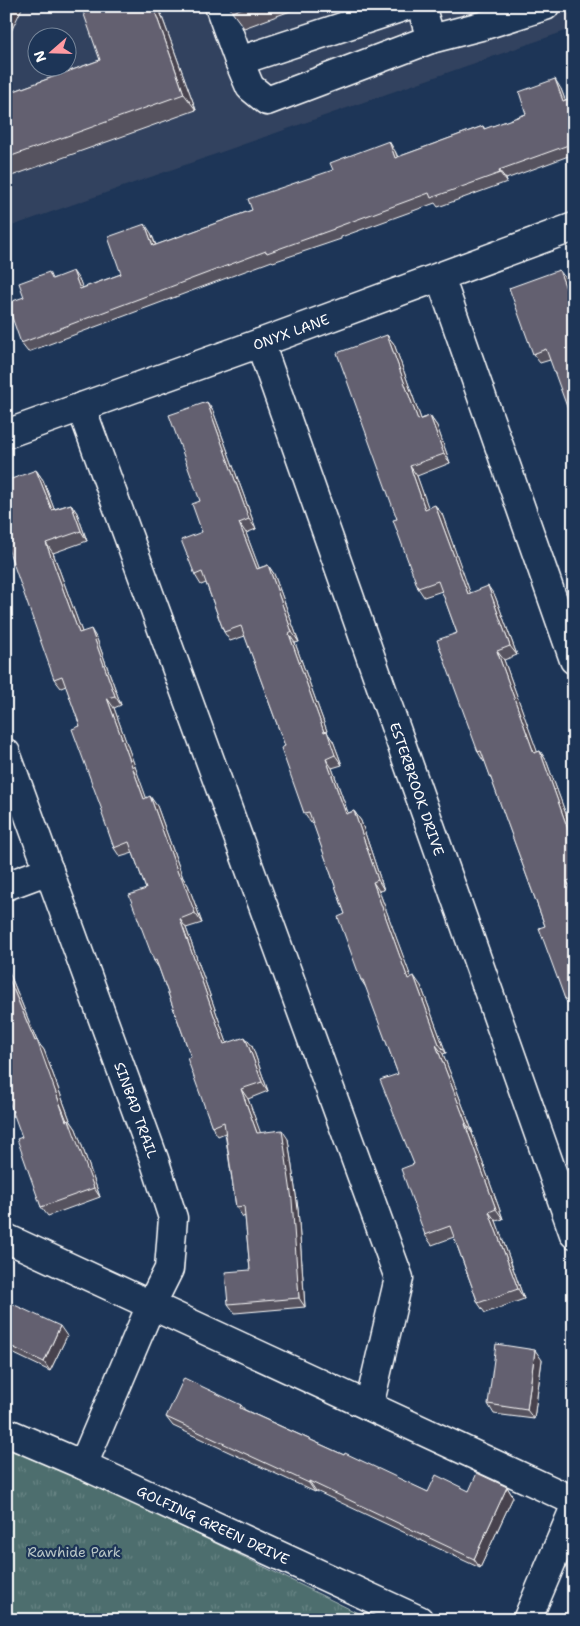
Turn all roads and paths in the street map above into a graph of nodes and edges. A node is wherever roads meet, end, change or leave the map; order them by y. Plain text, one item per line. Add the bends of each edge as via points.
1 (219, 6) edge
2 (406, 6) edge
3 (421, 6) edge
4 (545, 6) edge
5 (481, 16) edge
6 (431, 39) junction
7 (239, 61) junction
8 (574, 227) edge
9 (440, 277) junction
10 (260, 344) junction
11 (81, 407) junction
12 (6, 434) edge
13 (574, 660) edge
14 (6, 753) edge
15 (49, 870) junction
16 (6, 886) edge
17 (574, 1234) edge
18 (6, 1238) edge
19 (151, 1305) junction
20 (369, 1406) junction
21 (6, 1432) edge
22 (83, 1465) junction
23 (574, 1501) edge
24 (574, 1508) edge
25 (419, 1620) edge
26 (527, 1620) edge

1 - 7 street
2 - 7 street
3 - 6 street
4 - 5 street
5 - 6 street
6 - 7 street via 267,101 250,87
8 - 9 street, ONYX LANE
9 - 10 street, ONYX LANE
9 - 13 street
10 - 11 street, ONYX LANE
10 - 17 street, ESTERBROOK DRIVE
11 - 12 street, ONYX LANE
11 - 20 street via 399,1278
14 - 15 street, SINBAD TRAIL
15 - 16 street
15 - 19 street, SINBAD TRAIL via 173,1218 169,1269
18 - 19 street
19 - 20 street
19 - 22 street, SINBAD TRAIL
20 - 23 street
21 - 22 street, GOLFING GREEN DRIVE
22 - 25 street, GOLFING GREEN DRIVE
24 - 26 street

